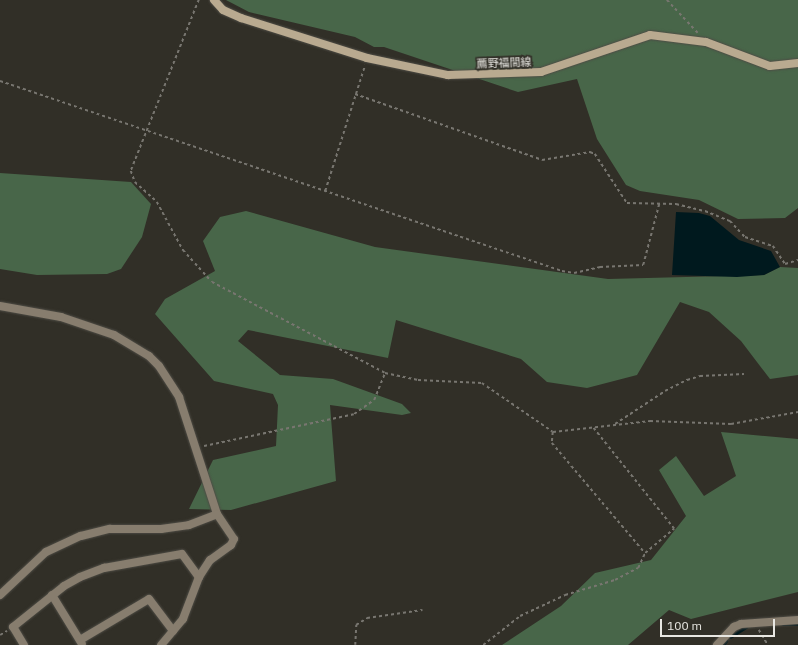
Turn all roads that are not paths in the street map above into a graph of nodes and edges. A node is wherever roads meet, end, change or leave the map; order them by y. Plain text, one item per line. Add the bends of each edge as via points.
1 (214, 0) edge
2 (798, 63) edge
3 (0, 306) edge
4 (217, 514) junction
5 (199, 577) junction
6 (0, 595) edge
7 (52, 595) junction
8 (798, 620) edge
9 (173, 631) junction
10 (81, 643) edge
11 (24, 645) edge
12 (161, 645) edge
13 (717, 645) edge

1 - 2 main road, 薦野福間線 via 224,10 241,18 367,58 448,75 498,75 559,68 650,35 706,42 770,66
3 - 4 street via 61,317 94,327 114,335 149,356 170,380 196,448
4 - 5 street via 234,539 231,545 210,560
4 - 6 street via 182,526 110,529 81,536 46,552
5 - 7 street via 182,554 104,568 80,577
5 - 9 street via 185,614
7 - 10 street
7 - 11 street via 13,627
8 - 13 street via 742,624 734,627
9 - 10 street via 149,600
9 - 12 street

